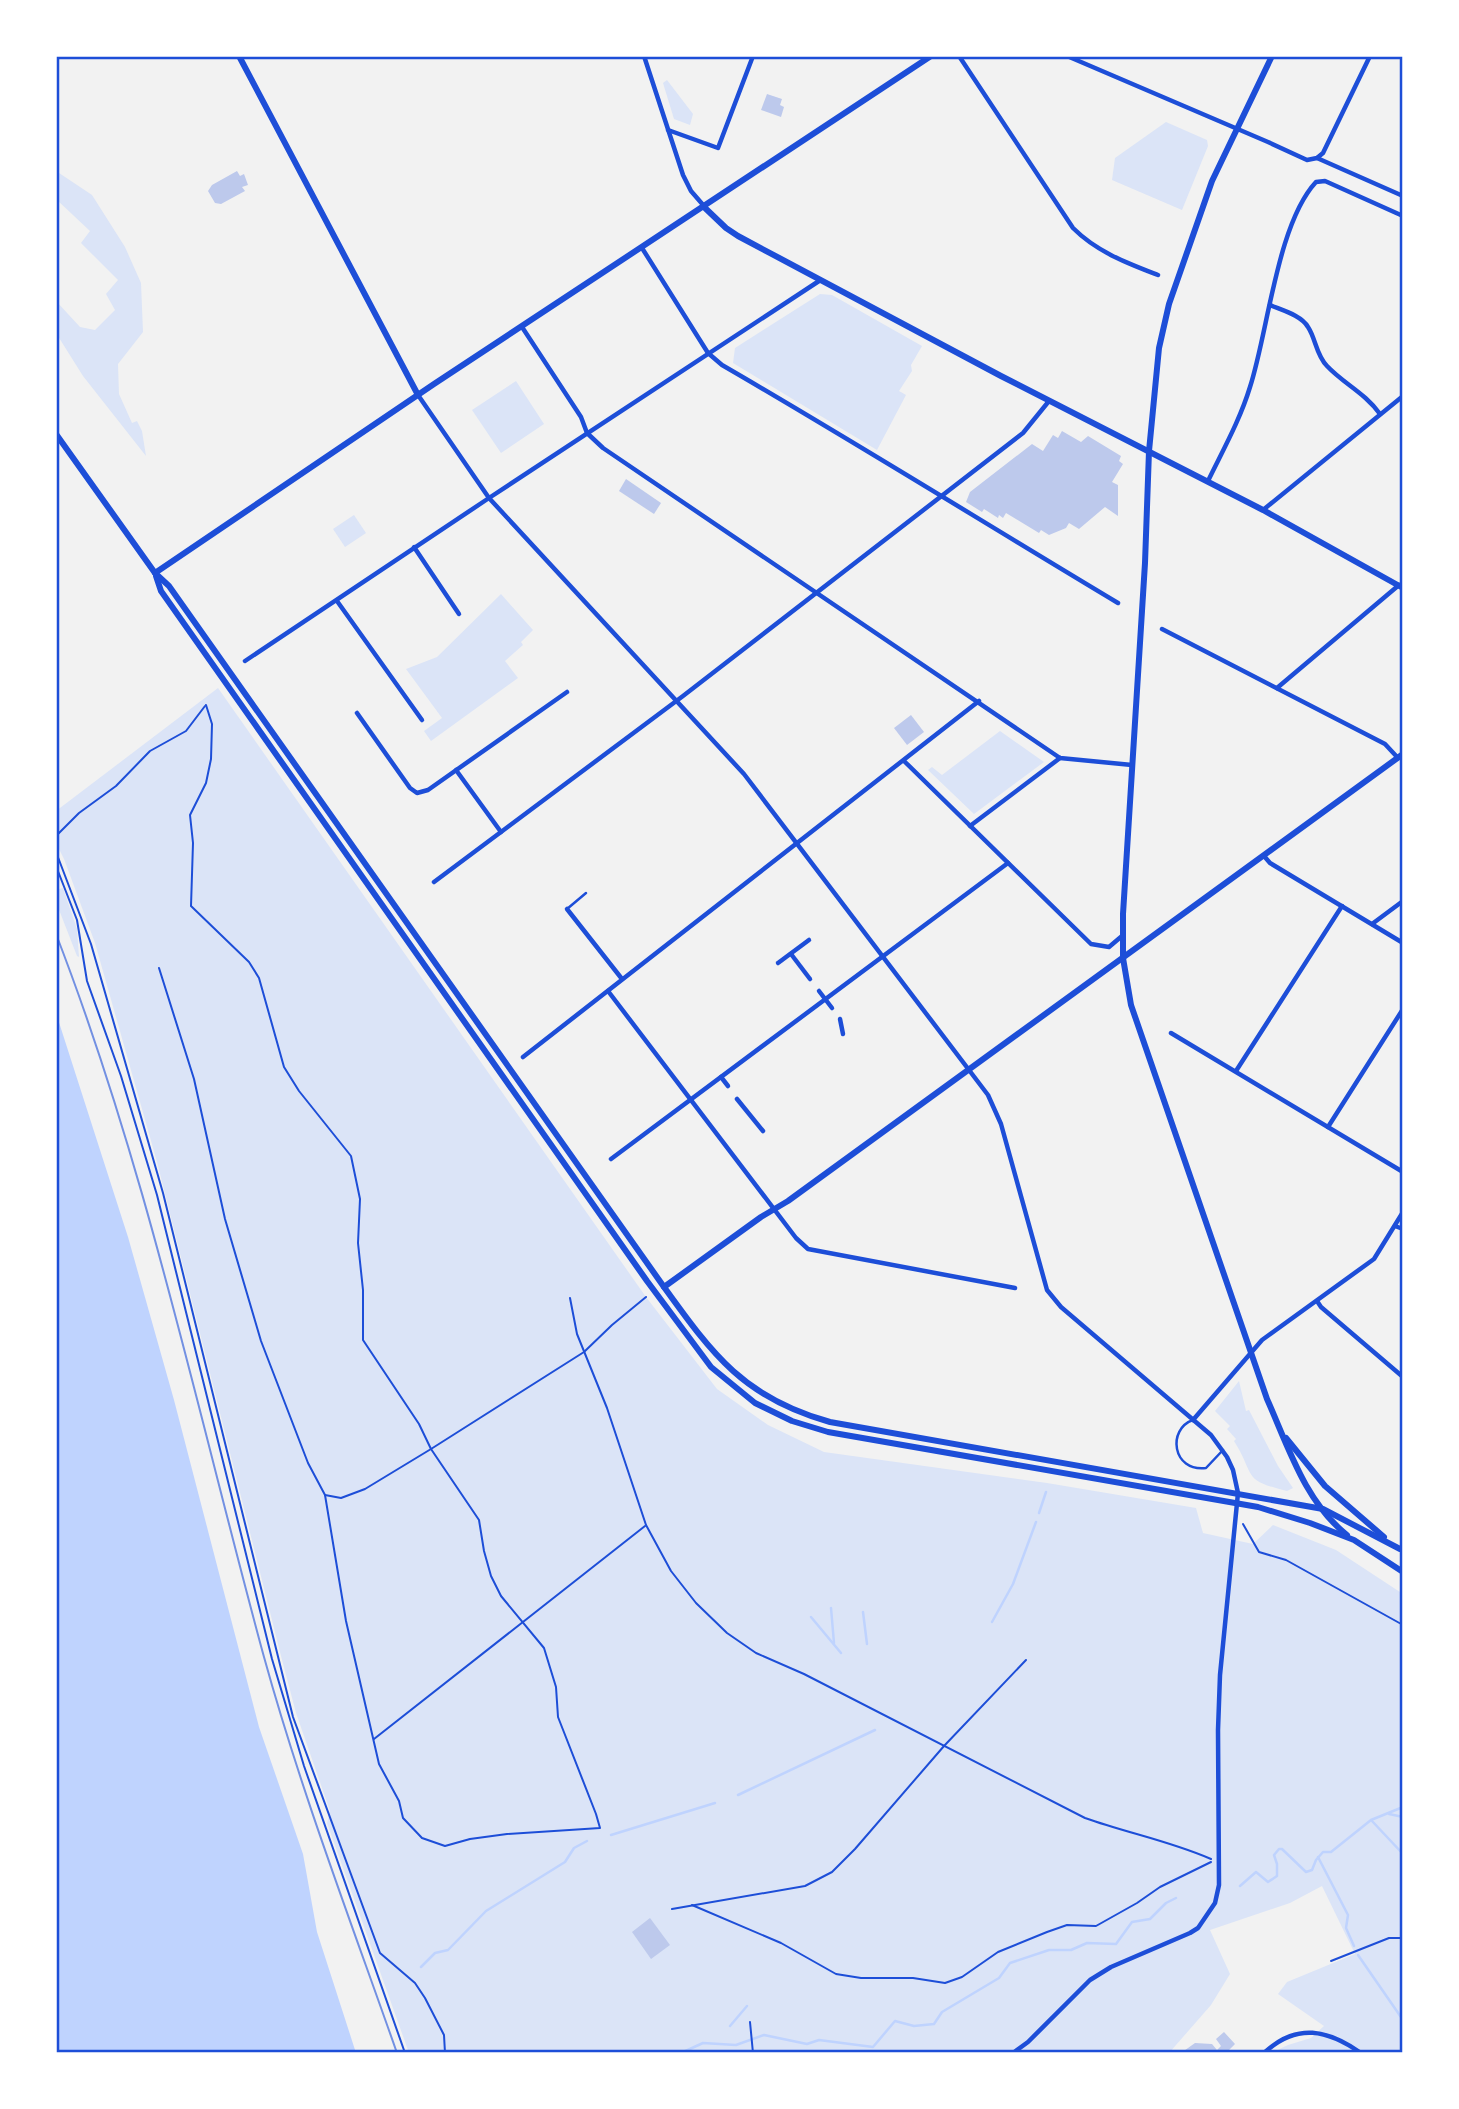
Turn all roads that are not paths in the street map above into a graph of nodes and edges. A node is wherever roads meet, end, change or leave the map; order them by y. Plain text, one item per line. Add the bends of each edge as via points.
1 (239, 56) edge
2 (645, 56) edge
3 (753, 56) edge
4 (931, 56) edge
5 (959, 56) edge
6 (1067, 56) edge
7 (1272, 56) edge
8 (1370, 56) edge
9 (1237, 129) junction
10 (668, 130) junction
11 (1317, 158) junction
12 (1403, 196) edge
13 (704, 207) junction
14 (1403, 216) edge
15 (642, 248) junction
16 (1158, 275) dead end
17 (819, 281) junction
18 (1270, 305) junction
19 (522, 327) junction
20 (708, 353) junction
21 (418, 395) junction
22 (1403, 396) edge
23 (1049, 401) junction
24 (1380, 414) junction
25 (587, 433) junction
26 (56, 434) edge
27 (1150, 451) junction
28 (1208, 481) junction
29 (941, 497) junction
30 (489, 498) junction
31 (1263, 510) junction
32 (414, 547) junction
33 (155, 573) junction
34 (1401, 586) edge
35 (817, 592) junction
36 (337, 601) junction
37 (1118, 603) dead end
38 (459, 614) dead end
39 (1162, 629) dead end
40 (246, 661) dead end
41 (1277, 688) junction
42 (567, 692) dead end
43 (677, 700) junction
44 (979, 701) junction
45 (357, 713) dead end
46 (422, 720) dead end
47 (1400, 756) edge
48 (1060, 758) junction
49 (904, 761) junction
50 (1132, 765) junction
51 (456, 770) junction
52 (970, 826) junction
53 (501, 832) junction
54 (798, 843) junction
55 (1264, 856) junction
56 (1008, 863) junction
57 (434, 882) dead end
58 (586, 893) dead end
59 (1403, 901) edge
60 (1342, 906) junction
61 (567, 909) joint
62 (1372, 924) junction
63 (1122, 936) junction
64 (808, 940) dead end
65 (1403, 943) edge
66 (791, 954) junction
67 (883, 956) junction
68 (1123, 958) junction
69 (778, 963) dead end
70 (622, 979) junction
71 (810, 979) dead end
72 (608, 991) junction
73 (819, 991) dead end
74 (825, 999) junction
75 (832, 1008) dead end
76 (1403, 1009) edge
77 (840, 1019) dead end
78 (1171, 1033) dead end
79 (843, 1034) dead end
80 (523, 1057) dead end
81 (969, 1068) junction
82 (1236, 1071) junction
83 (721, 1076) junction
84 (728, 1086) dead end
85 (737, 1099) dead end
86 (690, 1100) junction
87 (1328, 1127) junction
88 (762, 1131) dead end
89 (611, 1159) dead end
90 (1403, 1172) edge
91 (774, 1209) junction
92 (1403, 1212) edge
93 (1395, 1226) junction
94 (1403, 1229) edge
95 (664, 1287) junction
96 (1015, 1288) dead end
97 (1317, 1301) junction
98 (1251, 1352) junction
99 (1403, 1377) edge
100 (1193, 1420) junction
101 (1283, 1434) junction
102 (1223, 1450) junction
103 (1311, 1491) junction
104 (1238, 1493) junction
105 (1237, 1503) junction
106 (1303, 1507) junction
107 (1324, 1509) junction
108 (1354, 1540) junction
109 (1401, 1550) edge
110 (1403, 1572) edge
111 (1013, 2053) edge
112 (1265, 2053) edge
113 (1361, 2053) edge

1 - 21 street
2 - 10 street
3 - 10 street via 719,148
4 - 13 street
5 - 16 street via 1073,228 1113,257
6 - 9 street
7 - 9 street
8 - 11 street
9 - 11 street via 1307,160
9 - 27 street via 1212,181 1169,303 1159,348
10 - 13 street via 687,183
11 - 12 street
13 - 15 street
13 - 17 street via 738,236
14 - 18 street via 1325,181 1316,183 1283,252
15 - 19 street
15 - 20 street
17 - 20 street
17 - 23 street
18 - 24 street via 1308,326 1326,366 1370,399
18 - 28 street via 1251,386
19 - 21 street
19 - 25 street
20 - 25 street
20 - 29 street
21 - 30 street
21 - 33 street
22 - 24 street
23 - 27 street
23 - 29 street via 1023,433
24 - 31 street
25 - 30 street
25 - 35 street via 603,449
26 - 33 street
27 - 28 street
27 - 50 street
28 - 31 street
29 - 35 street
29 - 37 street
30 - 32 street
30 - 43 street
31 - 34 street
32 - 36 street
32 - 38 street
33 - 95 street via 169,586
33 - 105 street via 161,591 366,885 687,1336 725,1380 772,1412 828,1432
34 - 41 street
35 - 43 street
35 - 44 street
36 - 40 street
36 - 46 street
39 - 41 street
41 - 47 street
42 - 51 street
43 - 53 street
43 - 54 street
44 - 48 street
44 - 49 street
45 - 51 street via 413,791 428,790
47 - 55 street
48 - 50 street
48 - 52 street
49 - 52 street
49 - 54 street
50 - 63 street
51 - 53 street
52 - 56 street
53 - 57 street
54 - 67 street
54 - 70 street
55 - 60 street
55 - 68 street
56 - 63 street via 1091,944 1104,948
56 - 67 street
58 - 61 lane
59 - 62 street
60 - 62 street
60 - 82 street
61 - 70 street
62 - 65 street
63 - 68 street
64 - 66 street
66 - 69 street
66 - 71 street
67 - 74 street
67 - 81 street
68 - 81 street
68 - 98 street via 1131,1005
70 - 72 street
72 - 80 street
72 - 86 street
73 - 74 street
74 - 75 street
74 - 83 street
76 - 87 street
77 - 79 street
78 - 82 street
81 - 91 street
81 - 100 street via 998,1115 1047,1290
82 - 87 street
83 - 84 street
83 - 86 street
85 - 88 street
86 - 89 street
86 - 91 street
87 - 90 street
91 - 95 street
91 - 96 street via 802,1244 816,1252
92 - 93 street
93 - 94 street
93 - 97 street via 1374,1259
95 - 104 street via 732,1372 761,1394 796,1411 830,1422
97 - 98 street
97 - 99 street
98 - 100 street
98 - 101 street
100 - 102 street
100 - 102 lane via 1182,1427 1176,1446 1180,1460 1193,1468 1206,1468
101 - 103 street via 1292,1462
101 - 109 street via 1325,1486
102 - 104 street
103 - 106 street via 1311,1499
103 - 107 street
104 - 105 street
104 - 106 street
105 - 108 street
105 - 111 street via 1220,1689 1219,1885 1215,1903 1190,1933 1090,1980
106 - 107 street
107 - 108 street
107 - 109 street
108 - 110 street
112 - 113 street via 1287,2037 1322,2032

